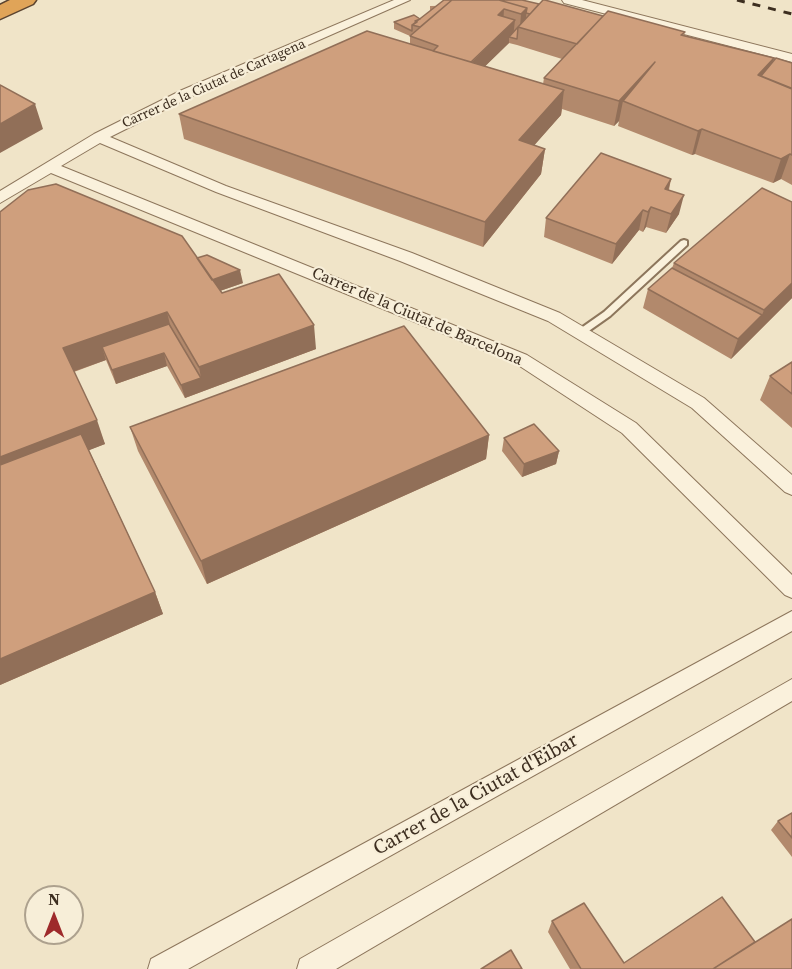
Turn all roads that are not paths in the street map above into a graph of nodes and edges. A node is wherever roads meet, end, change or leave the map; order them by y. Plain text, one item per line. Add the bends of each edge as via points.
1 (26, 0) edge
2 (404, 0) edge
3 (568, 0) edge
4 (0, 13) edge
5 (792, 58) edge
6 (99, 137) junction
7 (50, 166) junction
8 (0, 198) edge
9 (684, 243) dead end
10 (580, 333) junction
11 (792, 487) edge
12 (792, 589) edge
13 (792, 620) edge
14 (792, 689) edge
15 (161, 969) edge
16 (310, 969) edge

1 - 4 highway
2 - 6 street, Carrer de la Ciutat de Cartagena via 187,93
3 - 5 street
6 - 7 street, Carrer de la Ciutat de Cartagena
6 - 10 street via 221,189 406,257 554,318
7 - 8 street, Carrer de la Ciutat de Cartagena
7 - 12 street, Carrer de la Ciutat de Barcelona via 521,358 629,428
9 - 10 lane via 608,314
10 - 11 street via 698,403
13 - 15 street, Carrer de la Ciutat d'Eibar
14 - 16 street

